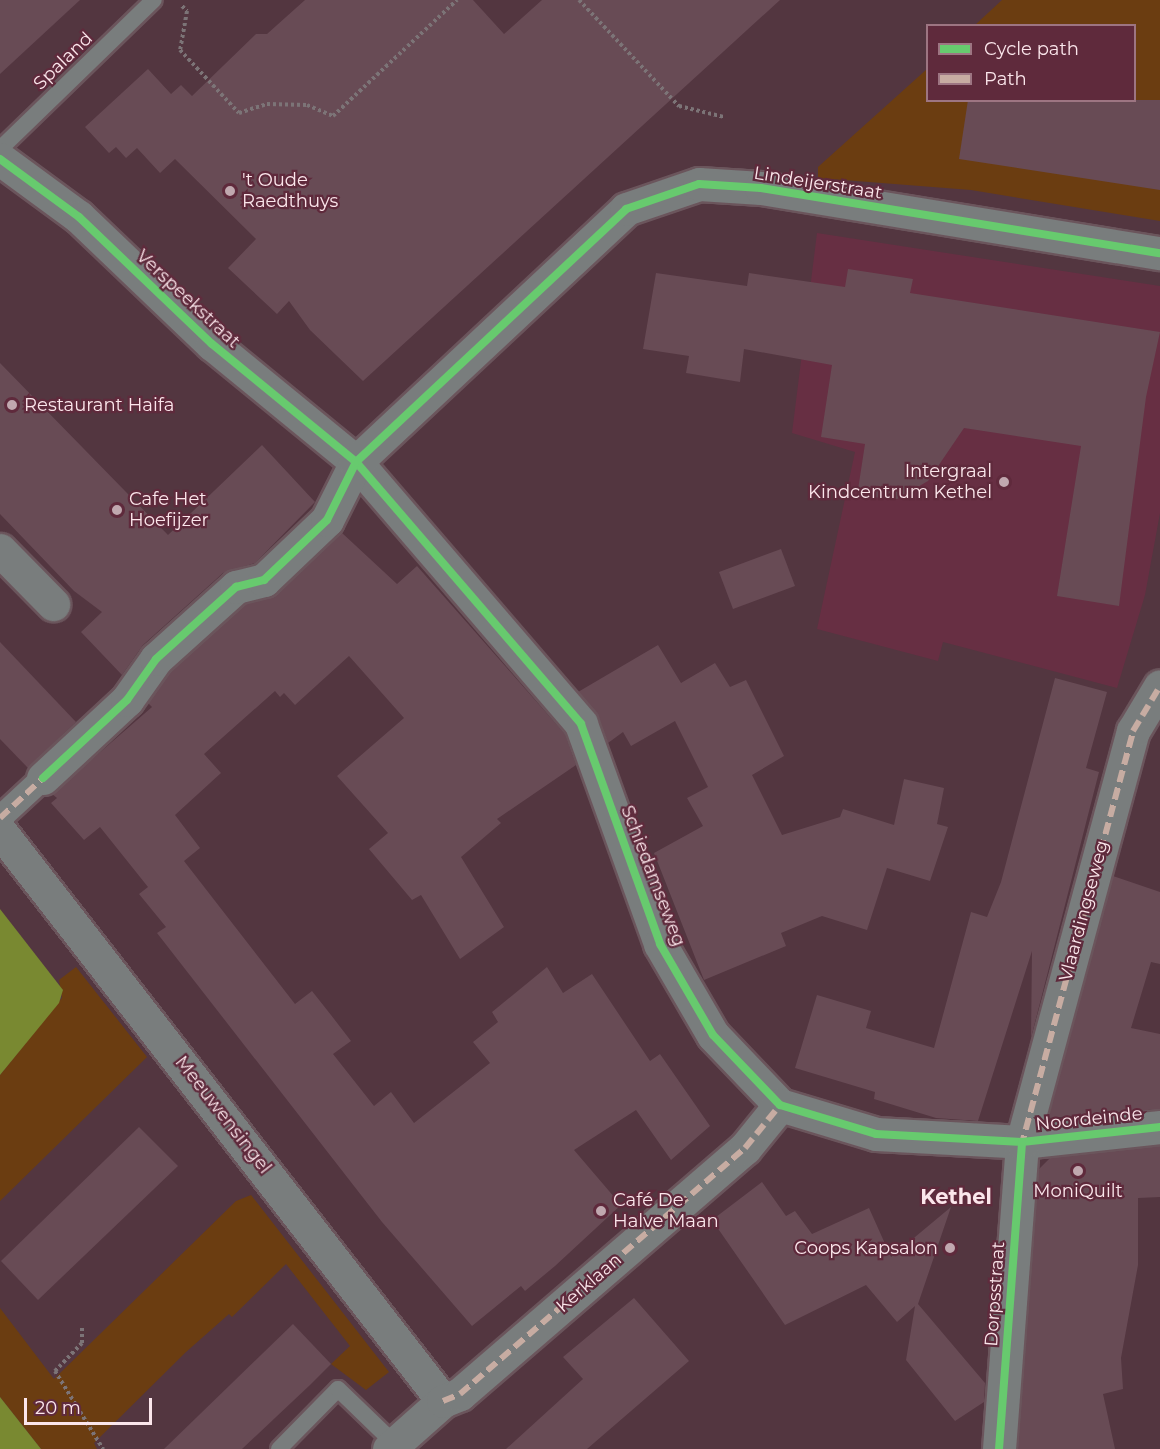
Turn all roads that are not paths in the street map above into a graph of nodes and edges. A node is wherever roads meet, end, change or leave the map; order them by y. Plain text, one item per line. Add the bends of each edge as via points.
1 (154, 0) edge
2 (0, 149) edge
3 (0, 159) edge
4 (1160, 253) edge
5 (356, 462) junction
6 (0, 550) edge
7 (53, 604) dead end
8 (1160, 686) edge
9 (43, 778) joint
10 (0, 818) edge
11 (0, 831) edge
12 (780, 1105) junction
13 (1160, 1126) edge
14 (1022, 1142) junction
15 (443, 1401) junction
16 (392, 1446) edge
17 (279, 1449) edge
18 (999, 1449) edge

1 - 2 lane, Spaland
3 - 5 street, Verspeekstraat via 79,217 212,344
4 - 5 street, Lindeijerstraat via 761,188 699,184 626,209
5 - 9 street via 327,520 264,580 236,587 156,659 127,700
5 - 12 street, Schiedamseweg via 581,724 660,944 713,1035
6 - 7 street
8 - 14 street, Vlaardingseweg via 1132,731
9 - 10 street
11 - 15 street, Meeuwensingel
12 - 14 street, Schiedamseweg via 876,1134
12 - 15 street, Kerklaan via 745,1148 460,1394
13 - 14 street, Noordeinde
14 - 18 street, Dorpsstraat
15 - 16 street, Kerklaan
16 - 17 lane via 338,1389

